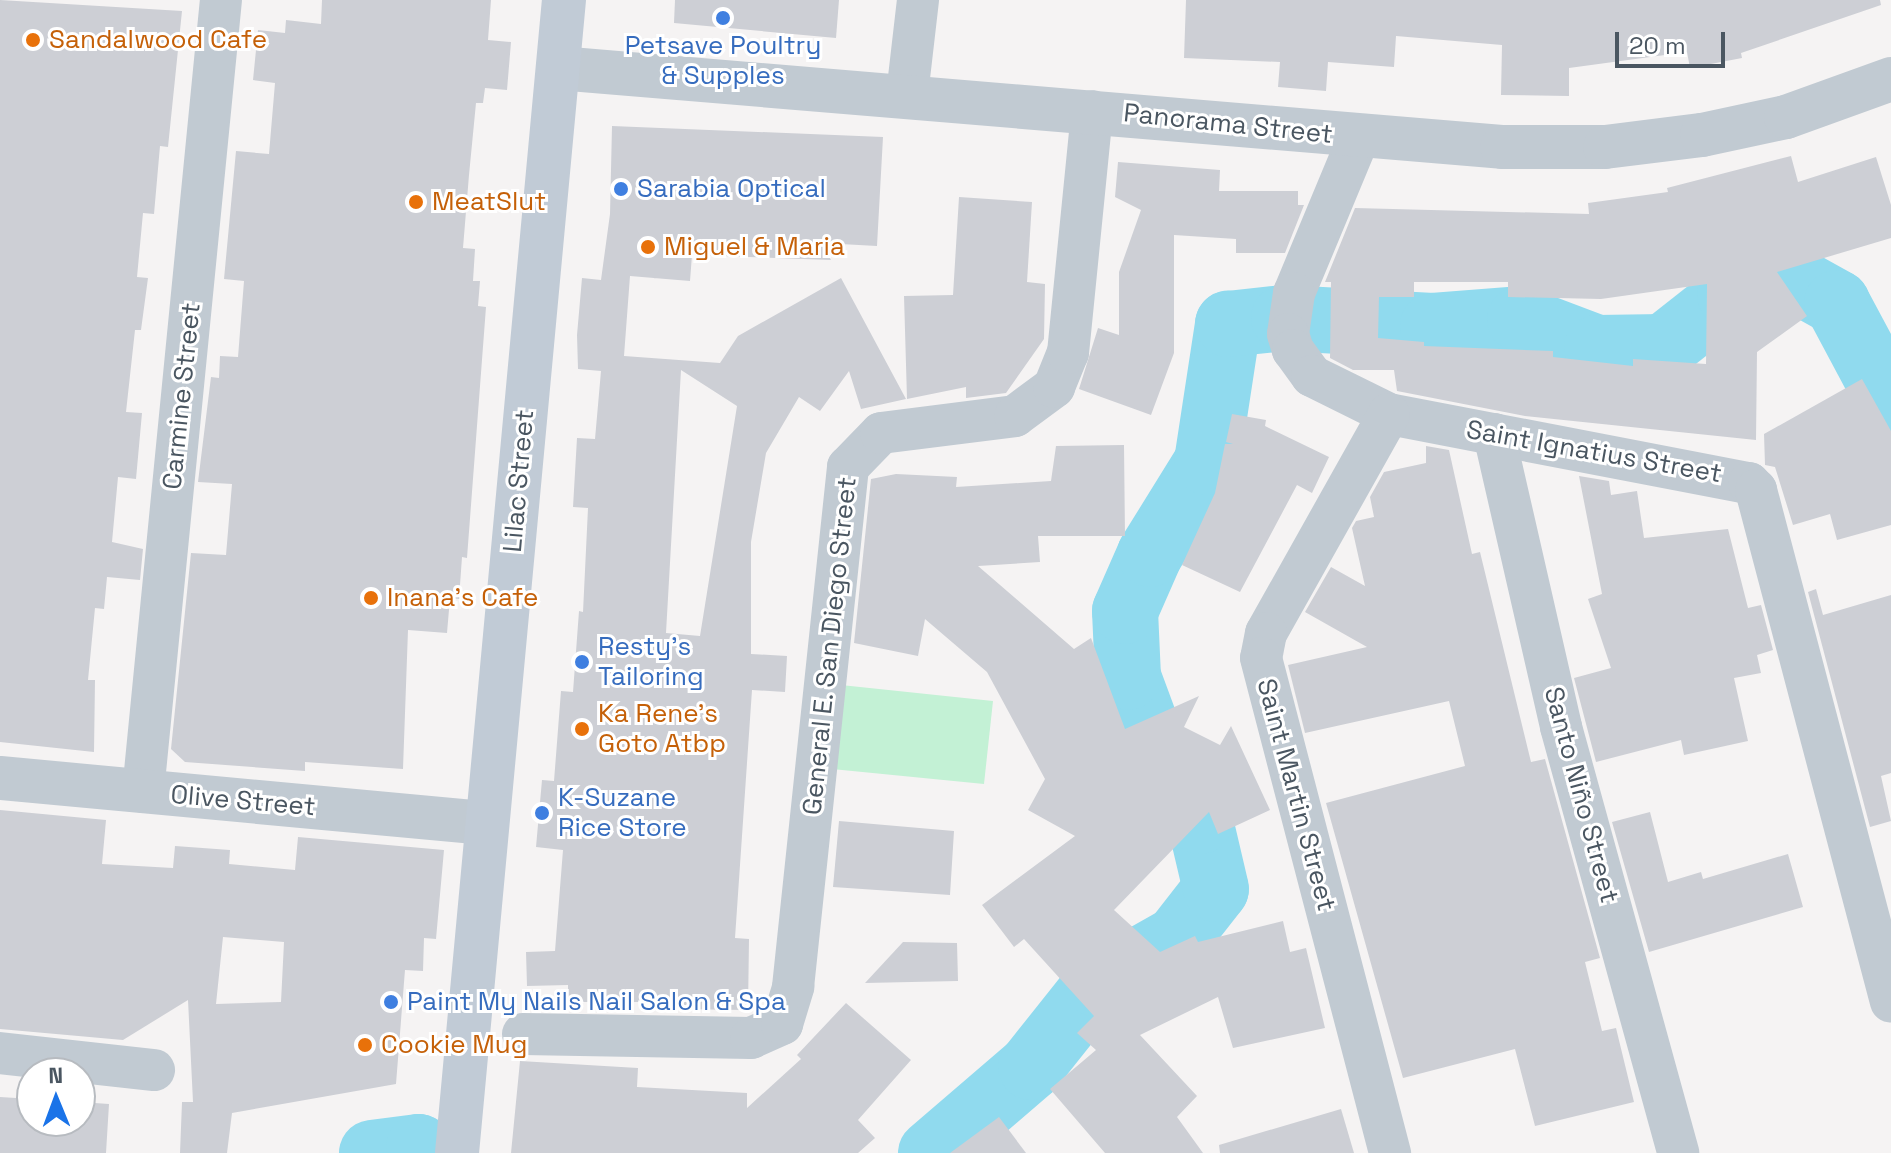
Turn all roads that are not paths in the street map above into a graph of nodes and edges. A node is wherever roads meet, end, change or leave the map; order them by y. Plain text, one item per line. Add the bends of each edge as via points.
1 (221, 0) edge
2 (564, 0) edge
3 (918, 0) edge
4 (558, 68) junction
5 (1891, 79) edge
6 (907, 95) junction
7 (1092, 111) junction
8 (1359, 137) junction
9 (1389, 414) junction
10 (1494, 434) junction
11 (0, 778) edge
12 (143, 792) junction
13 (486, 823) junction
14 (1891, 1002) edge
15 (523, 1034) dead end
16 (0, 1053) edge
17 (154, 1070) dead end
18 (458, 1135) edge
19 (1390, 1153) edge
20 (1678, 1153) edge

1 - 12 street, Carmine Street
2 - 4 main road, Lilac Street
3 - 6 street
4 - 6 street, Panorama Street
4 - 13 main road, Lilac Street
5 - 8 street, Panorama Street via 1786,117 1605,147 1502,147
6 - 7 street, Panorama Street
7 - 8 street, Panorama Street
7 - 15 street, General E. San Diego Street via 1068,353 1054,387 1015,416 881,433 848,467 793,987 782,1024 751,1038
8 - 9 street, Saint Ignatius Street via 1294,293 1288,334 1312,376
9 - 10 street, Saint Ignatius Street
9 - 19 street, Saint Martin Street via 1266,633 1261,658
10 - 14 street, Saint Ignatius Street via 1735,478 1756,490
10 - 20 street, Santo Niño Street via 1561,727
11 - 12 street, Olive Street
12 - 13 street, Olive Street
13 - 18 main road, Lilac Street
16 - 17 street

